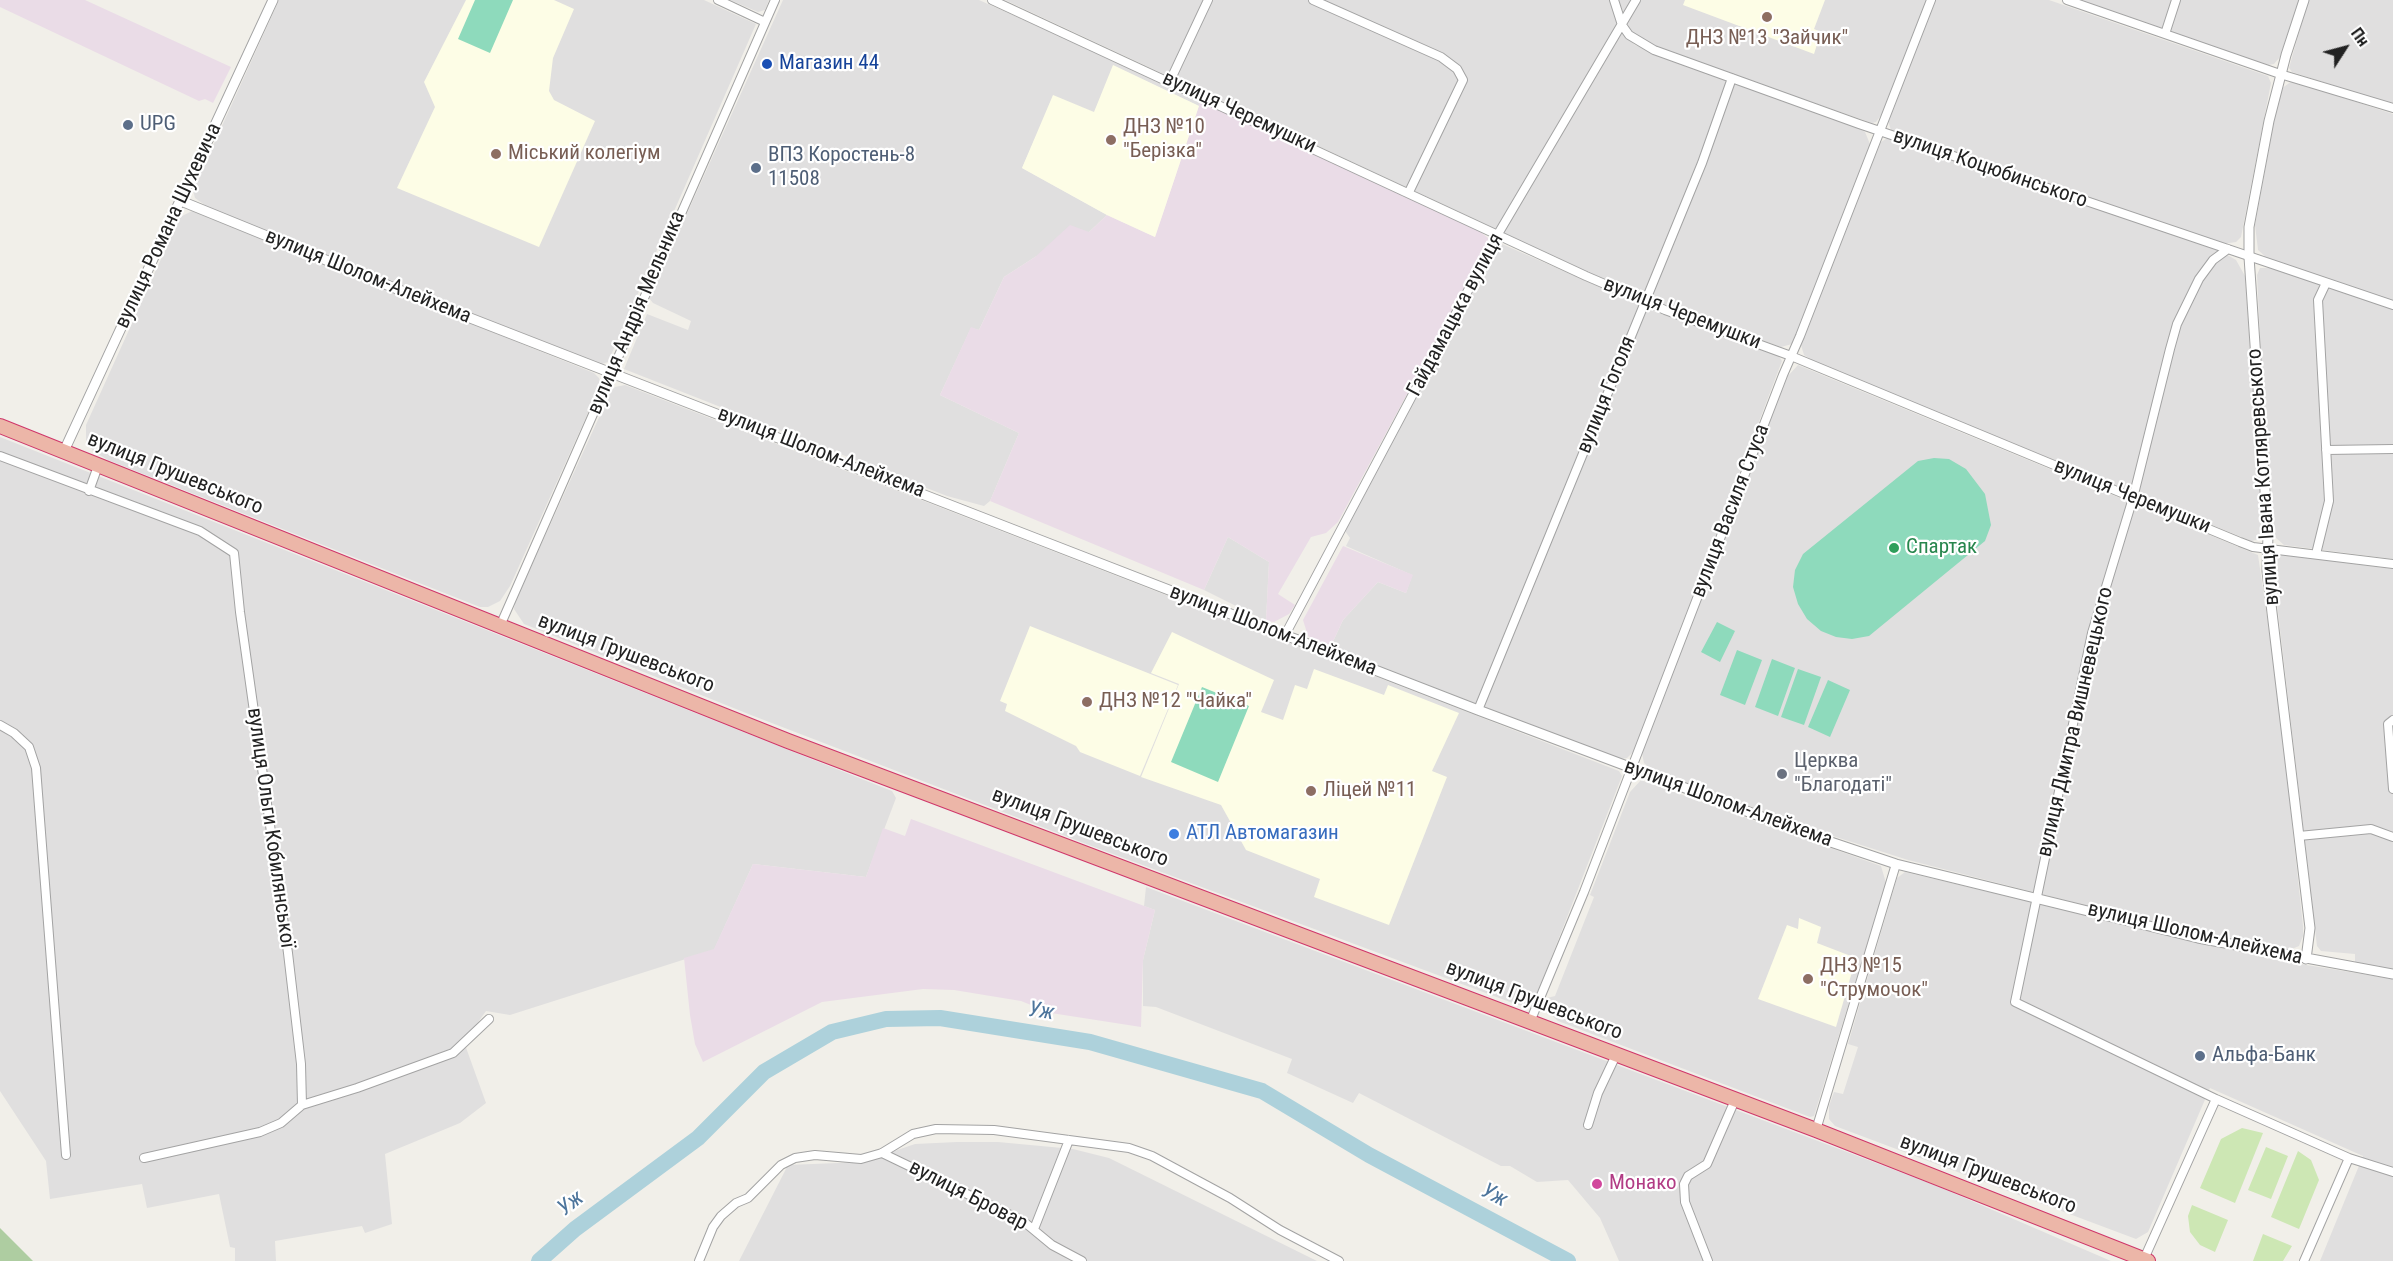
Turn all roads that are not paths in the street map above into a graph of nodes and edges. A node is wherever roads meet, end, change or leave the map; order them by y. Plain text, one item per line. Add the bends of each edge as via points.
1 (273, 0) edge
2 (718, 0) edge
3 (775, 0) edge
4 (992, 0) edge
5 (1208, 0) edge
6 (1313, 0) edge
7 (1614, 0) edge
8 (1636, 0) edge
9 (1932, 0) edge
10 (2067, 0) edge
11 (2176, 0) edge
12 (2304, 0) edge
13 (765, 22) junction
14 (1622, 25) junction
15 (2165, 34) junction
16 (2280, 75) junction
17 (1732, 78) junction
18 (1170, 81) junction
19 (2393, 108) edge
20 (1880, 131) junction
21 (1409, 192) junction
22 (181, 201) junction
23 (1498, 234) junction
24 (2228, 249) junction
25 (2249, 257) junction
26 (2326, 283) junction
27 (1645, 301) junction
28 (2393, 305) edge
29 (1791, 356) junction
30 (613, 374) junction
31 (0, 426) edge
32 (2393, 449) edge
33 (2326, 450) junction
34 (64, 452) junction
35 (0, 456) edge
36 (98, 466) junction
37 (89, 490) junction
38 (2133, 498) junction
39 (2268, 549) junction
40 (2316, 554) junction
41 (2393, 564) edge
42 (500, 626) junction
43 (1286, 635) junction
44 (1478, 711) junction
45 (2393, 720) edge
46 (0, 725) edge
47 (1632, 769) junction
48 (2393, 789) edge
49 (2299, 836) junction
50 (2393, 837) edge
51 (1896, 864) junction
52 (2036, 897) junction
53 (2306, 959) junction
54 (2393, 974) edge
55 (489, 1019) dead end
56 (1530, 1022) junction
57 (1616, 1055) junction
58 (2217, 1099) junction
59 (1735, 1100) junction
60 (302, 1104) junction
61 (1588, 1125) dead end
62 (1816, 1130) junction
63 (1069, 1140) junction
64 (882, 1153) junction
65 (66, 1155) dead end
66 (144, 1158) dead end
67 (2349, 1158) junction
68 (2393, 1172) edge
69 (1034, 1230) junction
70 (2146, 1260) edge
71 (699, 1261) edge
72 (1082, 1261) edge
73 (1339, 1261) edge
74 (1708, 1261) edge
75 (2304, 1261) edge

1 - 22 street, вулиця Романа Шухевича
2 - 13 street
3 - 13 street, вулиця Андрія Мельника
4 - 18 street, вулиця Черемушки
5 - 18 street
6 - 21 street via 1441,57 1457,69 1463,80
7 - 14 street, вулиця Коцюбинського
8 - 14 street, Гайдамацька вулиця
9 - 20 street, вулиця Василя Стуса
10 - 15 street
11 - 15 street
12 - 16 street, вулиця Івана Котляревського
13 - 30 street, вулиця Андрія Мельника
14 - 17 street, вулиця Коцюбинського via 1636,42
14 - 23 street, Гайдамацька вулиця
15 - 16 street
16 - 19 street
16 - 25 street, вулиця Івана Котляревського via 2249,227
17 - 20 street, вулиця Коцюбинського
17 - 27 street, вулиця Гоголя
18 - 21 street, вулиця Черемушки
20 - 24 street, вулиця Коцюбинського
20 - 29 street, вулиця Василя Стуса
21 - 23 street, вулиця Черемушки
22 - 30 street, вулиця Шолом-Алейхема
22 - 34 street, вулиця Романа Шухевича
23 - 27 street, вулиця Черемушки
23 - 43 street, Гайдамацька вулиця
24 - 25 street, вулиця Коцюбинського
24 - 38 street, вулиця Дмитра Вишневецького via 2199,279 2177,324
25 - 26 street, вулиця Коцюбинського
25 - 39 street, вулиця Івана Котляревського
26 - 28 street, вулиця Коцюбинського
26 - 33 street via 2318,300
27 - 29 street, вулиця Черемушки
27 - 44 street, вулиця Гоголя
29 - 38 street, вулиця Черемушки
29 - 47 street, вулиця Василя Стуса
30 - 42 street, вулиця Андрія Мельника
30 - 43 street, вулиця Шолом-Алейхема
31 - 34 highway, вулиця Грушевського
32 - 33 street
33 - 40 street via 2329,501
34 - 36 highway, вулиця Грушевського
35 - 37 street
36 - 37 street
36 - 42 highway, вулиця Грушевського
37 - 60 street, вулиця Ольги Кобилянської via 200,531 234,553 288,953
38 - 39 street, вулиця Черемушки via 2246,544
38 - 52 street, вулиця Дмитра Вишневецького via 2092,633
39 - 40 street, вулиця Черемушки
39 - 49 street, вулиця Івана Котляревського via 2267,571
40 - 41 street, вулиця Черемушки
42 - 56 highway, вулиця Грушевського via 798,745
43 - 44 street, вулиця Шолом-Алейхема
44 - 47 street, вулиця Шолом-Алейхема
45 - 48 street via 2388,724
46 - 65 street via 29,747 36,768
47 - 51 street, вулиця Шолом-Алейхема
47 - 56 street, вулиця Василя Стуса
49 - 50 street via 2371,829
49 - 53 street, вулиця Івана Котляревського via 2310,928
51 - 52 street, вулиця Шолом-Алейхема
51 - 62 street
52 - 53 street, вулиця Шолом-Алейхема via 2198,938
52 - 58 street, вулиця Дмитра Вишневецького via 2015,1002
53 - 54 street, вулиця Шолом-Алейхема
55 - 60 street via 453,1053
56 - 57 highway, вулиця Грушевського
57 - 59 highway, вулиця Грушевського
57 - 61 street
58 - 67 street
58 - 70 street
59 - 62 highway, вулиця Грушевського
59 - 74 street via 1707,1164 1697,1168 1684,1184 1684,1202
60 - 66 street via 281,1123 260,1132
62 - 70 highway, вулиця Грушевського
63 - 64 street via 994,1131 936,1130 913,1134
63 - 69 street
63 - 73 street via 1129,1148 1152,1156
64 - 69 street, вулиця Бровар via 1023,1221
64 - 71 street via 861,1159 815,1155 781,1165 748,1198 721,1216
67 - 68 street
67 - 75 street
69 - 72 street, вулиця Бровар

